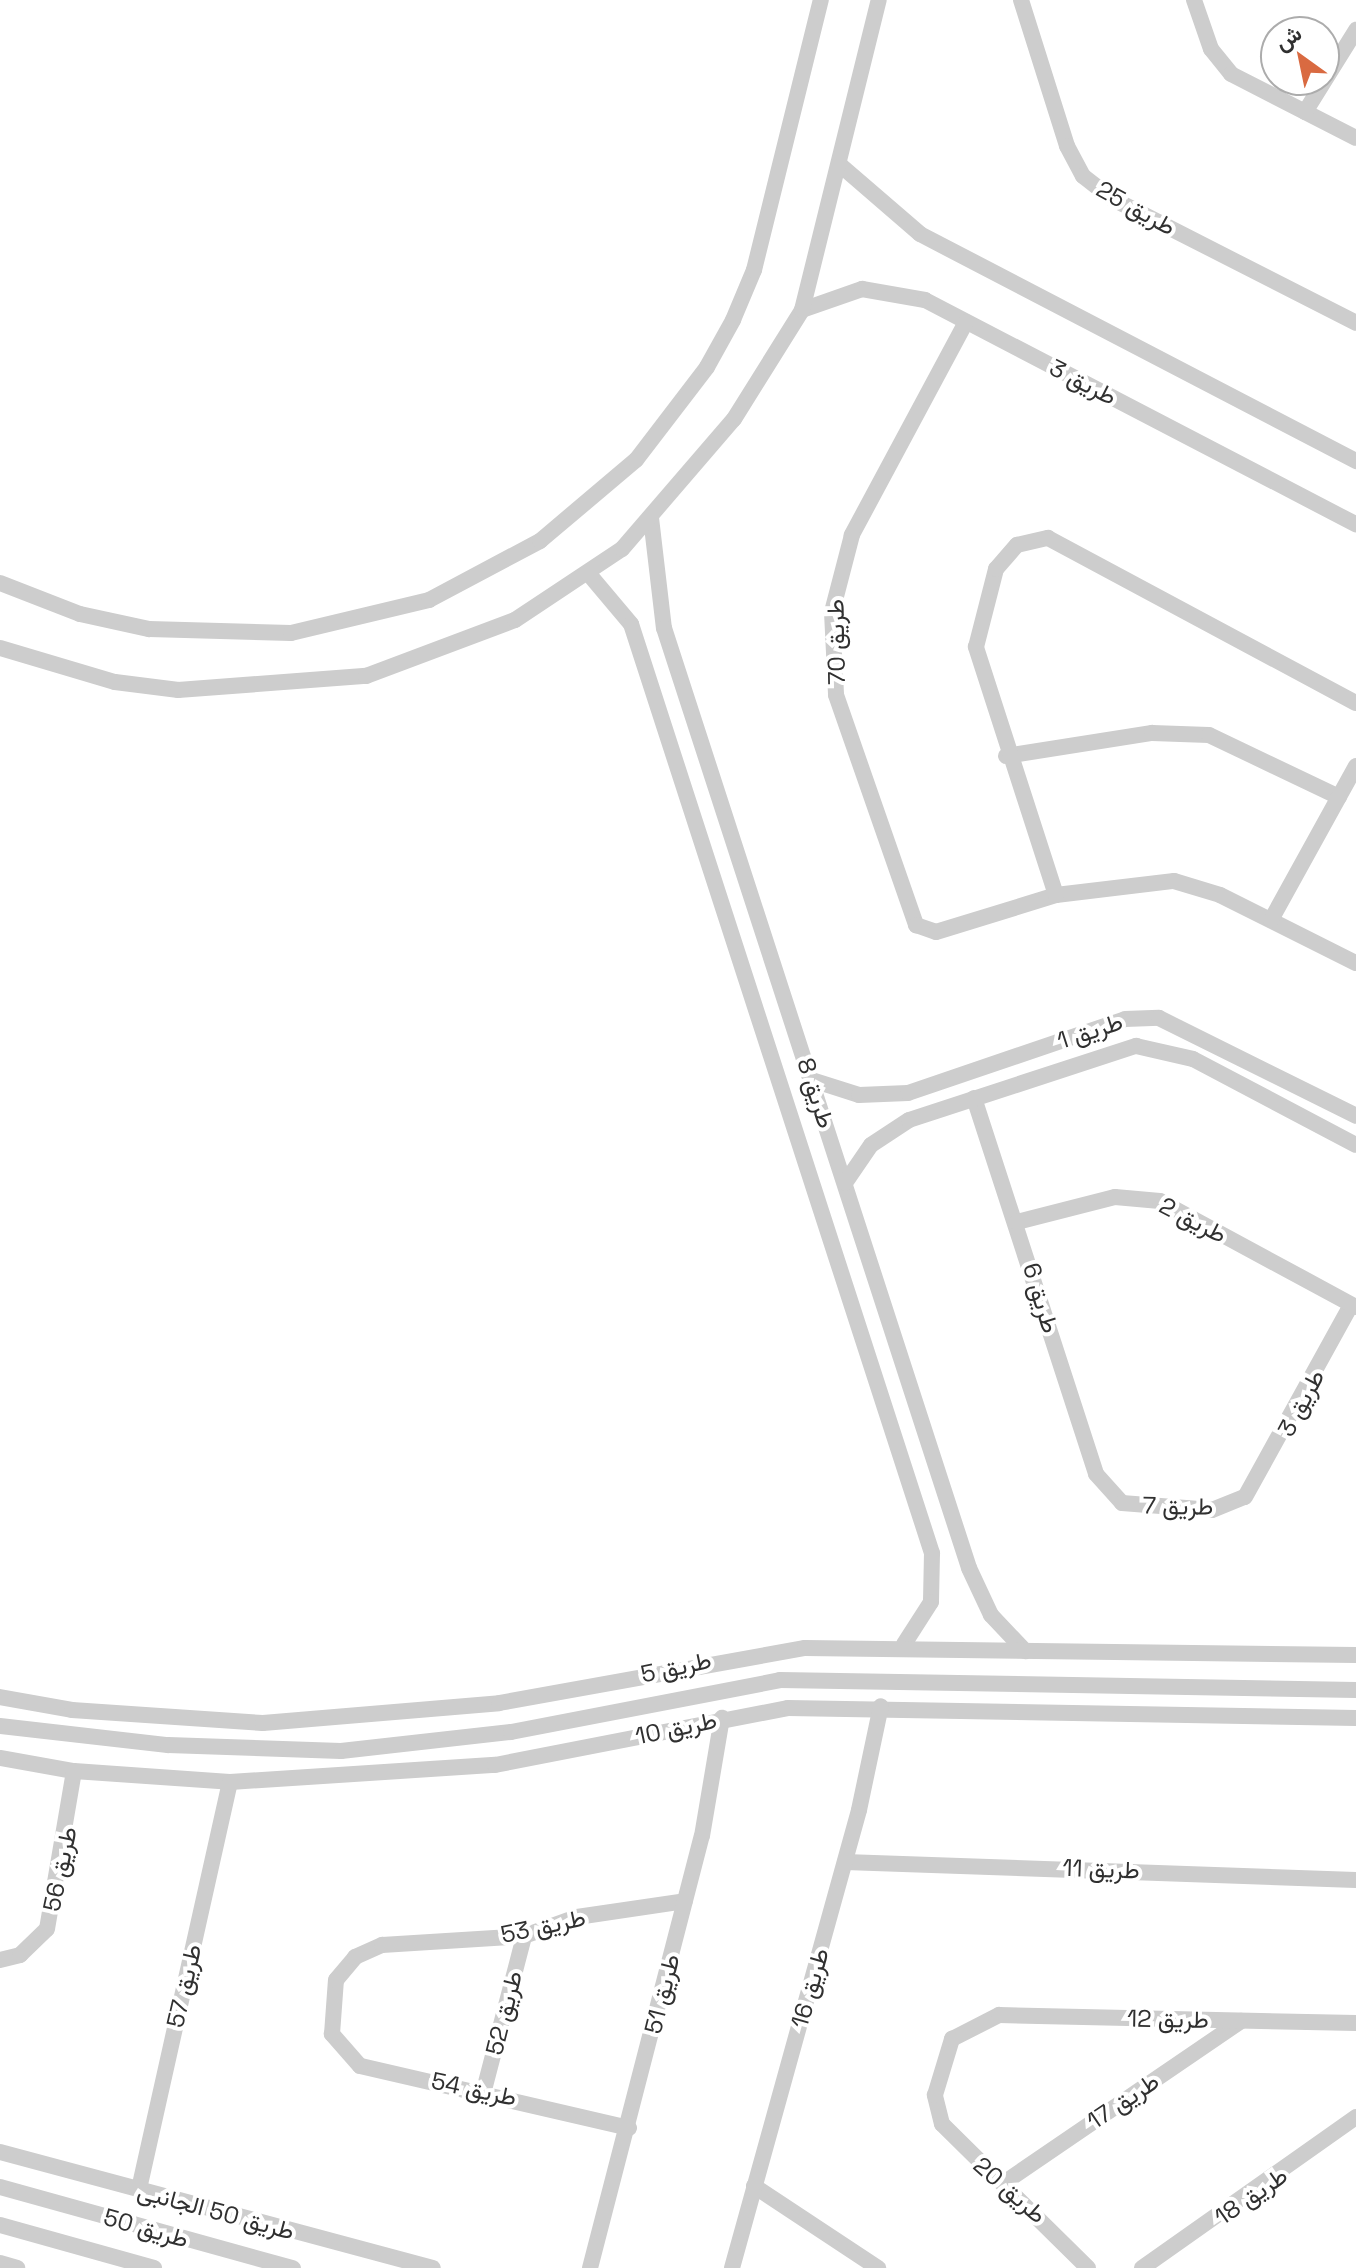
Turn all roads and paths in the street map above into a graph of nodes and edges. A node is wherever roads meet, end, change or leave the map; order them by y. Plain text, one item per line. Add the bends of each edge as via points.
1 (821, 0) edge
2 (879, 0) edge
3 (1021, 0) edge
4 (1194, 0) edge
5 (1356, 30) edge
6 (1305, 112) junction
7 (1356, 138) edge
8 (839, 164) junction
9 (802, 310) junction
10 (1353, 316) edge
11 (966, 322) junction
12 (1356, 461) edge
13 (651, 518) junction
14 (1356, 524) edge
15 (588, 573) junction
16 (0, 583) edge
17 (0, 648) edge
18 (1356, 703) edge
19 (1006, 756) junction
20 (1356, 766) edge
21 (1339, 797) junction
22 (1056, 895) junction
23 (1271, 920) junction
24 (1356, 963) edge
25 (812, 1080) junction
26 (974, 1098) junction
27 (1356, 1116) edge
28 (1356, 1145) edge
29 (845, 1183) junction
30 (1017, 1222) junction
31 (1354, 1306) edge
32 (1111, 1495) joint
33 (1245, 1497) joint
34 (904, 1644) junction
35 (1353, 1649) edge
36 (1025, 1651) junction
37 (710, 1661) junction
38 (711, 1688) junction
39 (1356, 1690) edge
40 (0, 1697) edge
41 (881, 1706) junction
42 (722, 1718) junction
43 (1356, 1718) edge
44 (0, 1726) edge
45 (0, 1758) edge
46 (74, 1771) junction
47 (230, 1782) junction
48 (845, 1862) junction
49 (1356, 1880) edge
50 (685, 1901) junction
51 (524, 1936) junction
52 (0, 1960) edge
53 (1242, 2020) junction
54 (1356, 2023) edge
55 (332, 2034) joint
56 (484, 2090) junction
57 (937, 2110) joint
58 (1356, 2117) edge
59 (629, 2128) junction
60 (0, 2152) edge
61 (1005, 2182) junction
62 (754, 2186) junction
63 (0, 2187) edge
64 (139, 2189) junction
65 (0, 2225) edge
66 (0, 2263) edge
67 (17, 2268) edge
68 (154, 2268) edge
69 (293, 2268) edge
70 (433, 2268) edge
71 (590, 2268) edge
72 (732, 2268) edge
73 (878, 2268) edge
74 (1088, 2268) edge
75 (1142, 2268) edge

1 - 16 street via 757,257 733,320 707,367 636,460 540,541 429,600 291,633 149,629 80,614
2 - 8 street
3 - 10 street, طريق 25 via 1083,176 1111,198
4 - 6 street via 1223,67
5 - 6 street
6 - 7 street
8 - 9 street
8 - 12 street via 920,234
9 - 11 street, طريق 3 via 841,292 884,289
9 - 13 street via 734,419
11 - 14 street, طريق 3
11 - 22 street, طريق 70 via 852,535 832,612 836,695 922,931
13 - 15 street
13 - 25 street, طريق 8 via 664,628
15 - 17 street via 467,643 366,676 306,685 178,690 115,682
15 - 34 street, طريق 8 via 619,605 635,634 932,1553 931,1602
18 - 19 street via 1048,538 1032,539 996,569 976,647
19 - 21 street via 1195,733 1236,743
19 - 22 street
20 - 21 street
21 - 23 street
22 - 23 street via 1174,881
23 - 24 street
25 - 27 street, طريق 1 via 859,1095 908,1093 1142,1016 1176,1022
25 - 29 street, طريق 8
26 - 28 street, طريق 1 via 1116,1048 1155,1047 1193,1059
26 - 29 street, طريق 1 via 889,1130
26 - 30 street, طريق 6
29 - 36 street, طريق 8 via 969,1568 991,1615
30 - 31 street, طريق 2 via 1122,1196 1160,1201
30 - 32 street, طريق 6 via 1096,1474
31 - 33 street, طريق 3
32 - 33 street, طريق 7 via 1135,1507 1212,1510
34 - 36 street, طريق 5
34 - 37 street, طريق 5
35 - 36 street, طريق 5
37 - 38 street
37 - 40 street, طريق 5 via 499,1703 263,1723 72,1710
38 - 39 street, طريق 5 via 817,1678
38 - 44 street, طريق 5 via 511,1732 341,1751 168,1745
41 - 42 street, طريق 10
41 - 43 street, طريق 10
41 - 48 street, طريق 16
42 - 47 street, طريق 10 via 495,1765
42 - 50 street, طريق 51
45 - 46 street, طريق 10
46 - 47 street, طريق 10
46 - 52 street, طريق 56 via 68,1838 47,1929 20,1955
47 - 64 street, طريق 57
48 - 49 street, طريق 11
48 - 62 street, طريق 16
50 - 51 street, طريق 53 via 577,1917
50 - 59 street, طريق 51
51 - 55 street, طريق 53 via 382,1945 355,1957 336,1980
51 - 56 street, طريق 52
53 - 54 street, طريق 12
53 - 57 street, طريق 12 via 981,2019 952,2039 938,2076
53 - 61 street, طريق 17
55 - 56 street, طريق 54 via 360,2066
56 - 59 street, طريق 54
57 - 61 street, طريق 20 via 960,2147
58 - 75 street, طريق 18
59 - 71 street, طريق 51
60 - 64 street, طريق 50 الجانبى
61 - 74 street, طريق 20
62 - 72 street, طريق 16
62 - 73 street
63 - 69 street, طريق 50
64 - 70 street, طريق 50 الجانبى
65 - 68 street, طريق 50
66 - 67 street

